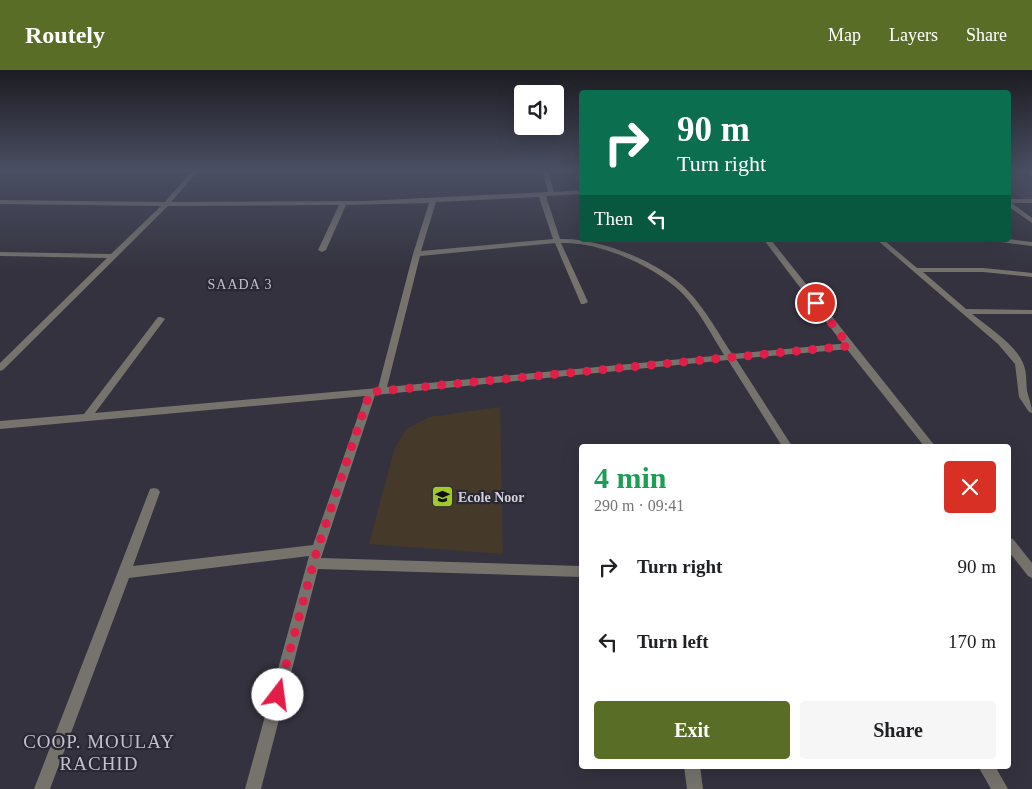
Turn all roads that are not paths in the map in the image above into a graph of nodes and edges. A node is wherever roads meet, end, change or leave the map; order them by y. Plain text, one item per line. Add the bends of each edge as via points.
1 (129, 204) edge
2 (166, 204) junction
3 (206, 204) edge
4 (343, 204) edge
5 (432, 204) edge
6 (545, 204) edge
7 (1011, 204) edge
8 (1032, 220) edge
9 (557, 241) junction
10 (579, 241) edge
11 (1011, 241) edge
12 (584, 242) edge
13 (769, 242) edge
14 (882, 242) edge
15 (1032, 244) edge
16 (322, 250) dead end
17 (0, 254) edge
18 (417, 254) junction
19 (114, 256) junction
20 (916, 270) junction
21 (1032, 275) edge
22 (584, 302) dead end
23 (965, 311) junction
24 (1032, 312) edge
25 (161, 319) dead end
26 (849, 346) junction
27 (730, 357) junction
28 (0, 368) edge
29 (1021, 377) junction
30 (1032, 377) edge
31 (376, 391) junction
32 (1032, 410) edge
33 (87, 417) junction
34 (0, 425) edge
35 (786, 444) edge
36 (928, 444) edge
37 (154, 492) dead end
38 (1011, 546) edge
39 (315, 557) junction
40 (579, 572) edge
41 (1032, 572) edge
42 (125, 573) junction
43 (692, 769) edge
44 (988, 769) edge
45 (42, 789) edge
46 (253, 789) edge
47 (695, 789) edge
48 (1000, 789) edge

1 - 2 street
2 - 3 street
2 - 19 street
4 - 16 street
5 - 18 street
6 - 9 street
7 - 8 street
9 - 10 street
9 - 18 street
9 - 22 street
11 - 15 street
12 - 27 street via 658,272 678,284 697,306
13 - 26 street
14 - 20 street
17 - 19 street
18 - 31 street
19 - 28 street
20 - 21 street via 983,270
20 - 23 street
23 - 24 street
23 - 29 street via 1013,355 1019,364
25 - 33 street
26 - 27 street
26 - 36 street
27 - 31 street
27 - 35 street
29 - 30 street
29 - 32 street via 1022,395
31 - 33 street
31 - 39 street
33 - 34 street
37 - 42 street
38 - 41 street
39 - 40 street
39 - 42 street
39 - 46 street
42 - 45 street
43 - 47 street
44 - 48 street

